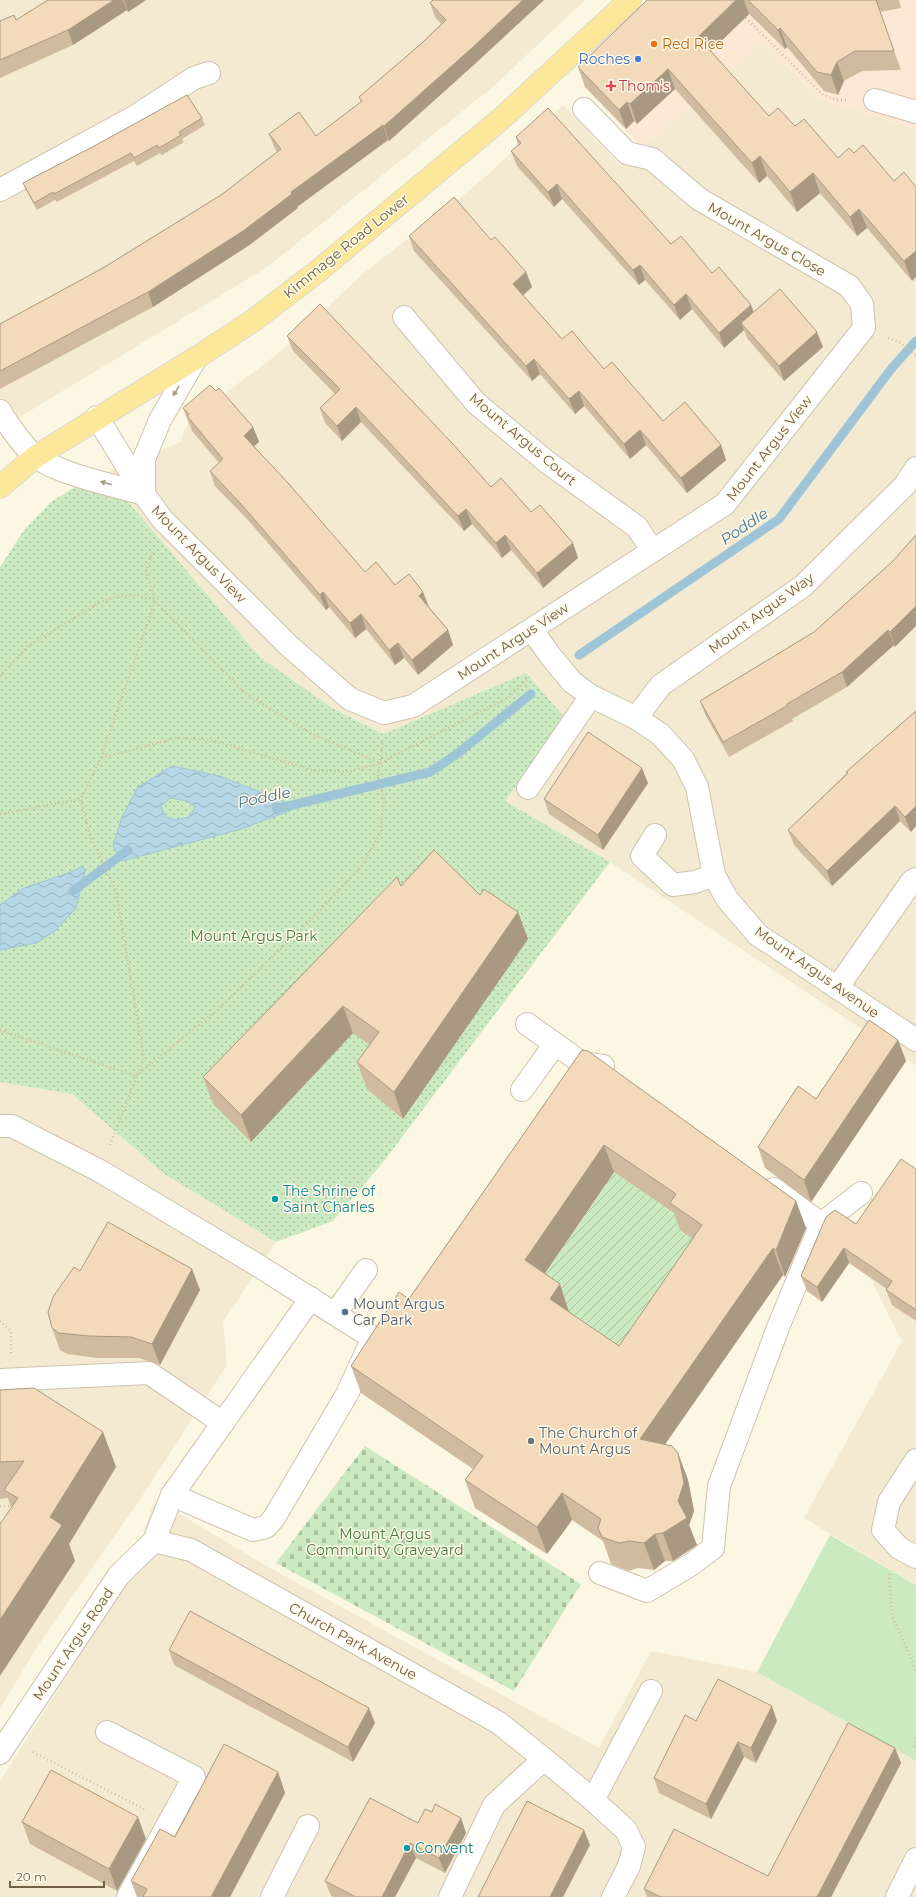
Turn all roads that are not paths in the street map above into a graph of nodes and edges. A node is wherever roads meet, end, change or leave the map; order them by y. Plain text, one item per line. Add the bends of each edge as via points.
1 (630, 0) edge
2 (209, 73) dead end
3 (875, 100) dead end
4 (584, 109) dead end
5 (916, 112) edge
6 (0, 190) edge
7 (404, 317) dead end
8 (864, 328) joint
9 (196, 358) junction
10 (0, 411) edge
11 (97, 417) junction
12 (35, 456) junction
13 (916, 468) edge
14 (0, 487) edge
15 (144, 494) junction
16 (652, 550) junction
17 (542, 644) junction
18 (590, 696) junction
19 (636, 718) junction
20 (528, 788) dead end
21 (655, 835) dead end
22 (714, 875) junction
23 (916, 879) edge
24 (837, 988) junction
25 (527, 1024) dead end
26 (916, 1040) edge
27 (555, 1044) junction
28 (622, 1080) edge
29 (522, 1090) dead end
30 (0, 1126) edge
31 (757, 1178) edge
32 (861, 1194) dead end
33 (822, 1224) junction
34 (366, 1270) dead end
35 (311, 1298) junction
36 (335, 1314) junction
37 (6, 1379) edge
38 (223, 1423) junction
39 (916, 1460) edge
40 (172, 1495) junction
41 (154, 1541) junction
42 (908, 1553) edge
43 (600, 1573) dead end
44 (651, 1691) dead end
45 (107, 1732) dead end
46 (4, 1745) edge
47 (544, 1758) junction
48 (594, 1800) junction
49 (308, 1826) dead end
50 (916, 1859) edge
51 (128, 1897) edge
52 (272, 1897) edge
53 (450, 1897) edge
54 (613, 1897) edge
55 (897, 1897) edge

1 - 9 main road, Kimmage Road Lower via 501,119 318,271 254,320
2 - 6 street via 194,78 136,116 43,169
3 - 5 street
4 - 8 street, Mount Argus Close via 627,153 652,159 699,199 850,286 862,304
7 - 16 street, Mount Argus Court via 476,403 547,462 637,527
8 - 16 street, Mount Argus View via 726,504
9 - 11 main road, Kimmage Road Lower
9 -> 15 street, Mount Argus View via 160,420 144,459
10 - 12 street via 7,424
11 - 12 main road, Kimmage Road Lower
11 - 15 street, Mount Argus View
12 - 14 main road, Kimmage Road Lower
15 -> 12 street via 69,472
13 - 19 street, Mount Argus Way via 905,485 803,586 661,685
15 - 17 street, Mount Argus View via 173,531 288,645 350,699 384,713 413,706
16 - 17 street, Mount Argus View
17 - 18 street, Mount Argus Avenue via 572,682
18 - 19 street, Mount Argus Avenue
18 - 20 street
19 - 22 street, Mount Argus Avenue via 660,734 683,758 698,787
21 - 22 street via 642,856 673,885 695,882
22 - 24 street, Mount Argus Avenue via 727,899 758,935
23 - 24 street
24 - 26 street, Mount Argus Avenue
25 - 27 street
27 - 28 street via 582,1063 603,1066
27 - 29 street
30 - 35 street via 12,1126 100,1172
31 - 33 street
32 - 33 street
33 - 43 street via 779,1325 719,1486 713,1548 647,1591
34 - 36 street
35 - 36 street
35 - 38 street
36 - 40 street via 373,1338 347,1394 274,1518 266,1527 253,1530
37 - 38 street via 150,1373
38 - 40 street
39 - 42 street via 889,1502 883,1530
40 - 41 street
41 - 46 street, Mount Argus Road via 120,1575
41 - 47 street, Church Park Avenue via 191,1550 499,1723
44 - 48 street
45 - 51 street via 194,1777
47 - 48 street, Church Park Avenue
47 - 53 street via 494,1805
48 - 54 street, Church Park Avenue via 626,1830 634,1847 629,1866
49 - 52 street
50 - 55 street

